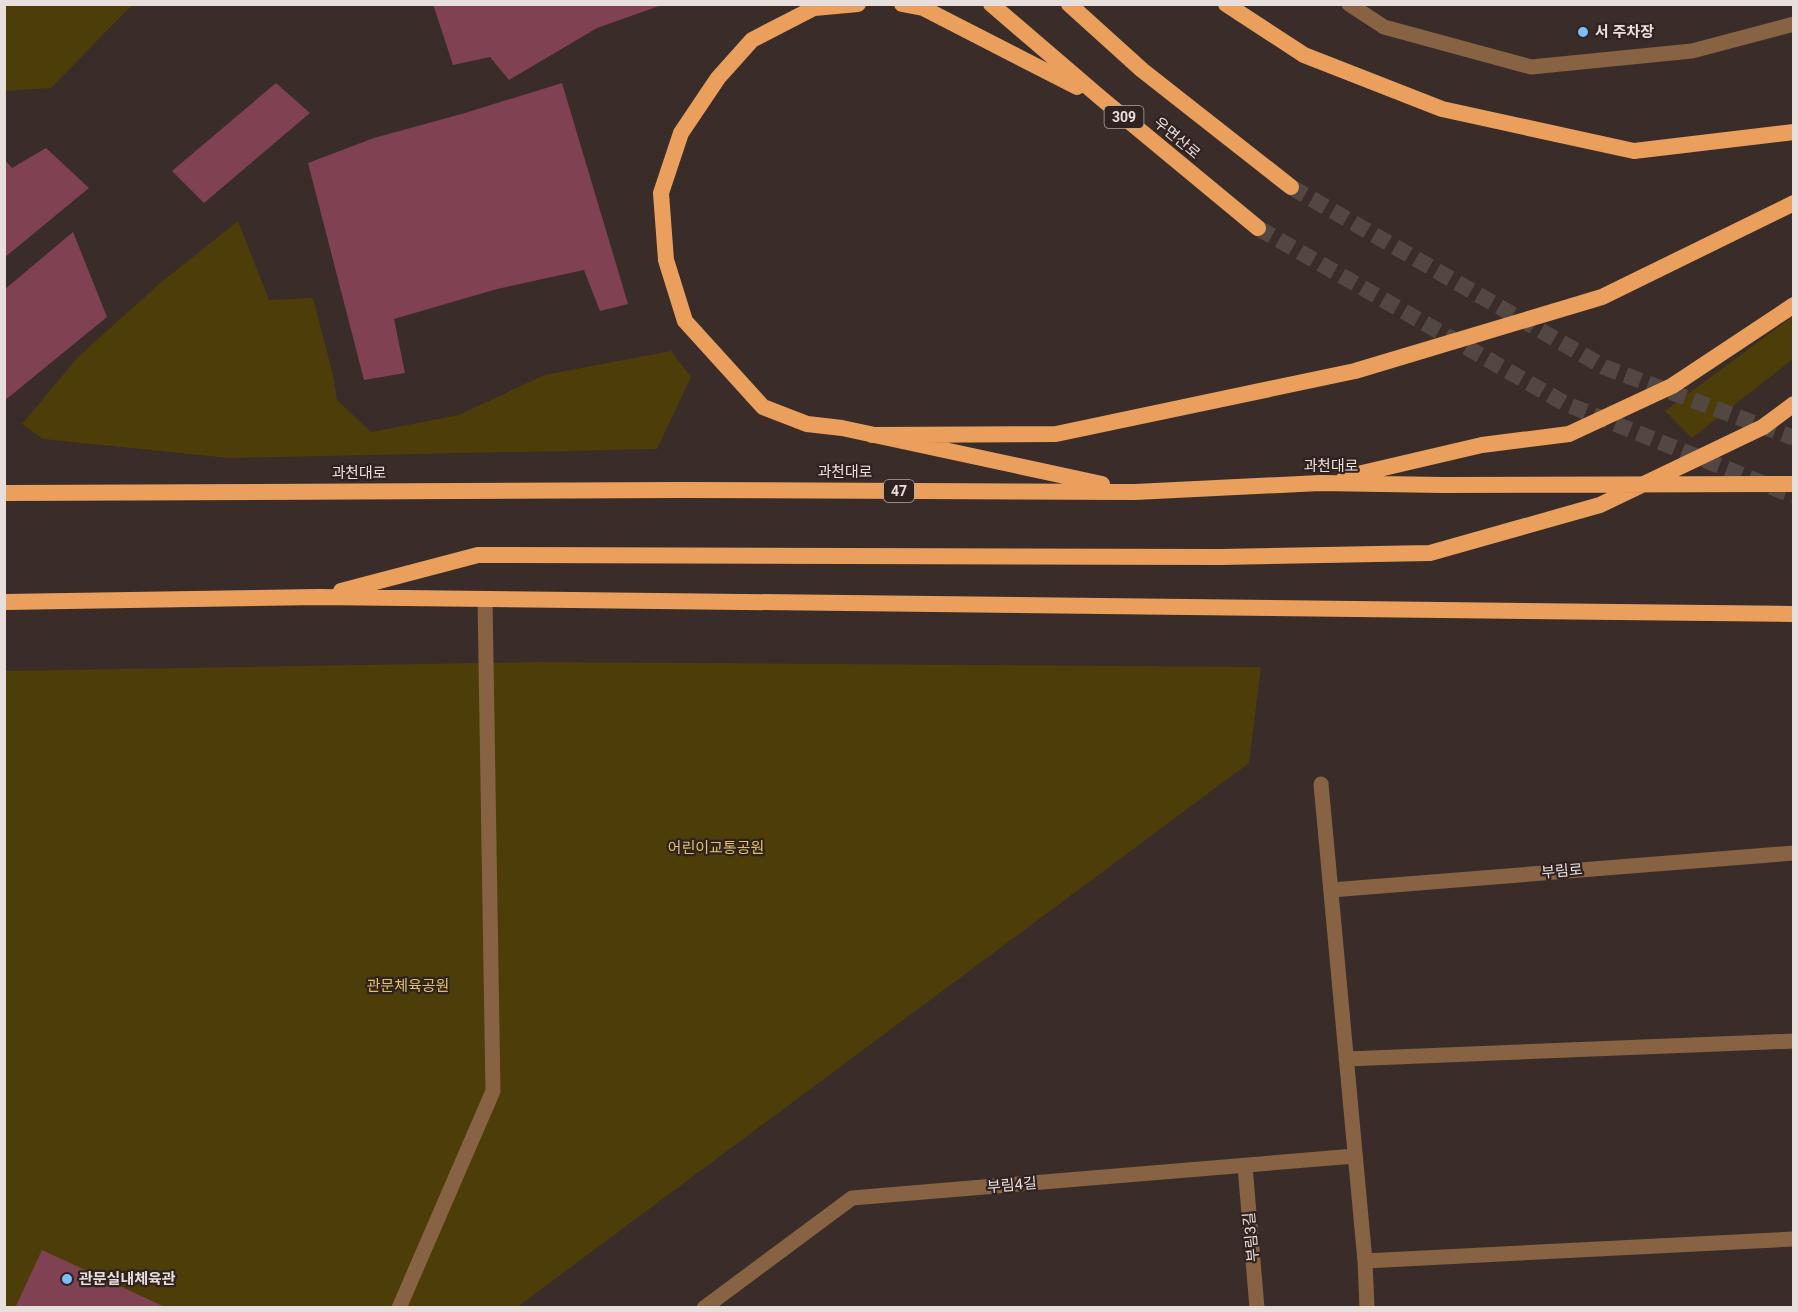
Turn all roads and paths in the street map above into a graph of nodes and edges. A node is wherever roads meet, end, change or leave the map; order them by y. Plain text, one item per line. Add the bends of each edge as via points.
1 (858, 4) edge
2 (903, 4) edge
3 (991, 4) edge
4 (1069, 4) edge
5 (1226, 4) edge
6 (1349, 4) edge
7 (1794, 24) edge
8 (1102, 99) junction
9 (1794, 132) edge
10 (1291, 187) tunnel mouth
11 (1794, 203) edge
12 (1258, 228) tunnel mouth
13 (1794, 305) edge
14 (1794, 404) edge
15 (872, 435) junction
16 (1320, 483) junction
17 (1794, 484) edge
18 (1135, 492) junction
19 (4, 493) edge
20 (320, 597) junction
21 (484, 598) junction
22 (4, 602) edge
23 (1794, 614) edge
24 (1321, 784) dead end
25 (1794, 853) edge
26 (1331, 890) junction
27 (1794, 1041) edge
28 (1346, 1059) junction
29 (1355, 1156) junction
30 (1245, 1166) junction
31 (1794, 1239) edge
32 (1365, 1261) junction
33 (399, 1308) edge
34 (704, 1308) edge
35 (1257, 1308) edge
36 (1368, 1308) edge

1 - 15 highway via 814,8 752,40 718,78 681,133 661,193 666,260 686,321 763,407 807,424
2 - 8 highway via 923,8
3 - 8 highway, 우면산로 / 309
4 - 10 highway, 우면산로 via 1142,70
5 - 9 highway via 1304,55 1442,110 1634,151
6 - 7 street via 1384,27 1531,67 1692,51
8 - 12 highway, 우면산로 / 309
11 - 15 highway via 1602,297 1354,371 1056,434
13 - 16 highway via 1672,386 1569,434 1482,445
14 - 20 highway via 1763,427 1600,505 1430,553 1220,557 478,555
15 - 18 highway
16 - 17 highway, 과천대로 / 47
16 - 18 highway, 과천대로 / 47
18 - 19 highway, 과천대로 / 47
20 - 21 highway
20 - 22 highway
21 - 23 highway
21 - 33 street via 492,1091
24 - 26 street
25 - 26 street, 부림로
26 - 28 street
27 - 28 street
28 - 29 street
29 - 30 street, 부림4길
29 - 32 street
30 - 34 street, 부림4길 via 852,1198
30 - 35 street, 부림3길
31 - 32 street
32 - 36 street

